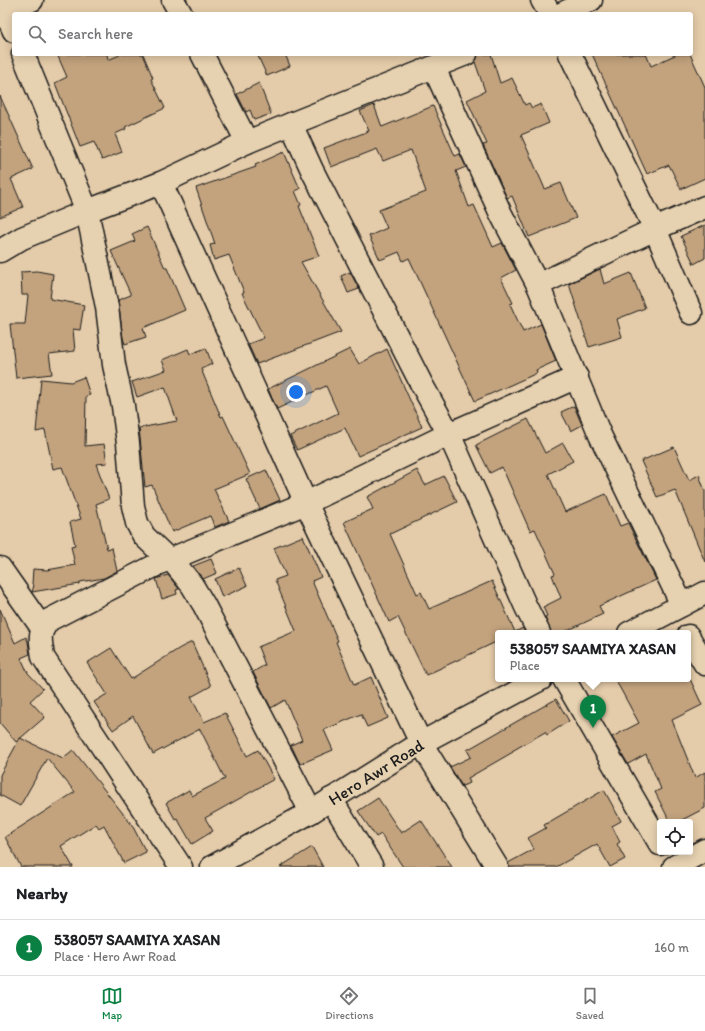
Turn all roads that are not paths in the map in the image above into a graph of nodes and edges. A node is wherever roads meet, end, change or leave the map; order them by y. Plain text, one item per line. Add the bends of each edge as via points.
1 (32, 0) edge
2 (173, 0) edge
3 (542, 0) edge
4 (591, 0) edge
5 (180, 12) edge
6 (549, 12) edge
7 (565, 12) edge
8 (5, 14) edge
9 (24, 56) edge
10 (203, 56) edge
11 (461, 56) edge
12 (571, 56) edge
13 (434, 68) junction
14 (291, 124) junction
15 (247, 142) junction
16 (161, 183) junction
17 (705, 207) edge
18 (87, 211) junction
19 (654, 229) junction
20 (0, 251) edge
21 (538, 285) junction
22 (691, 313) dead end
23 (577, 377) junction
24 (449, 434) junction
25 (306, 503) junction
26 (169, 559) junction
27 (0, 568) edge
28 (705, 593) edge
29 (678, 608) junction
30 (42, 628) junction
31 (537, 630) edge
32 (635, 630) edge
33 (685, 630) edge
34 (691, 641) edge
35 (705, 664) edge
36 (535, 682) edge
37 (566, 682) edge
38 (421, 743) junction
39 (331, 800) junction
40 (311, 812) junction
41 (657, 839) edge
42 (705, 850) edge
43 (667, 855) edge
44 (181, 867) edge
45 (212, 867) edge
46 (372, 867) edge
47 (497, 867) edge
48 (674, 867) edge

1 - 8 street
2 - 5 street
3 - 6 street
4 - 7 street
9 - 18 street
10 - 15 street
11 - 13 street
12 - 19 street
13 - 14 street
13 - 21 street via 501,214
14 - 15 street
14 - 24 street via 319,184
15 - 16 street
16 - 18 street
16 - 25 street
17 - 19 street
18 - 20 street via 22,238
18 - 26 street via 107,307 114,365 123,406 137,523 144,536
19 - 21 street
19 - 22 street
21 - 23 street
23 - 24 street
23 - 29 street via 600,435
24 - 25 street
24 - 31 street via 522,601
25 - 26 street
25 - 38 street
26 - 30 street via 48,620
26 - 40 street via 192,585 204,605
27 - 30 street
28 - 29 street
29 - 32 street
29 - 33 street
30 - 44 street via 40,639 43,657
34 - 35 street
36 - 38 street, Hero Awr Road
37 - 41 street
38 - 39 street, Hero Awr Road
38 - 47 street
39 - 40 street, Hero Awr Road
39 - 46 street
40 - 45 street, Hero Awr Road
42 - 48 street
43 - 48 street

